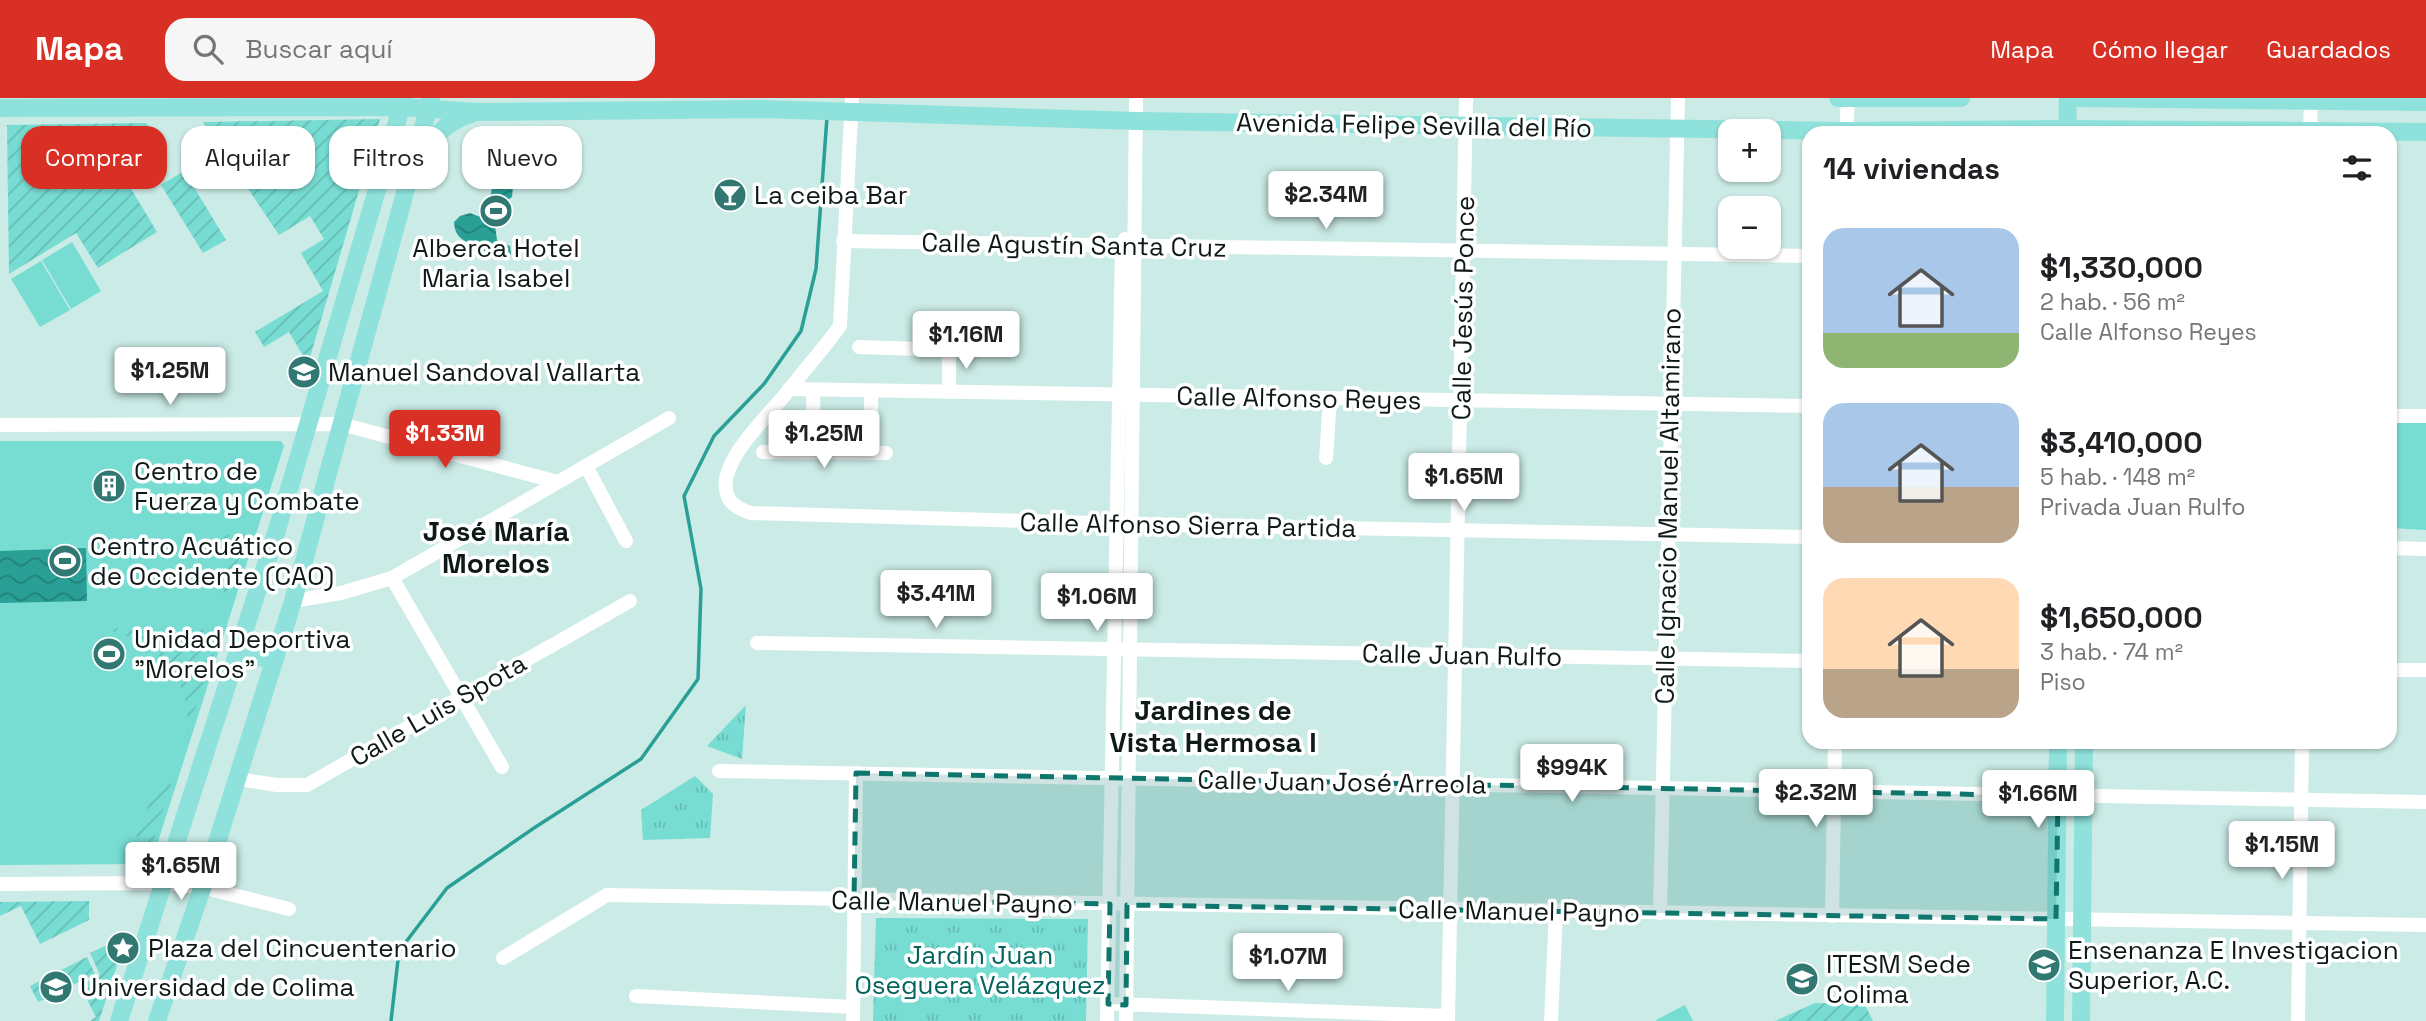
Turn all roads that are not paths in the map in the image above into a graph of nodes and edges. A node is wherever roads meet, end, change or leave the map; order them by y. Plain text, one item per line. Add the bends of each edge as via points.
1 (1136, 98) edge
2 (1466, 98) edge
3 (1678, 98) edge
4 (1838, 98) edge
5 (1848, 98) edge
6 (1961, 98) edge
7 (2068, 98) edge
8 (2076, 98) edge
9 (2093, 98) edge
10 (2311, 100) edge
11 (403, 102) edge
12 (2426, 102) edge
13 (159, 103) edge
14 (429, 103) edge
15 (848, 107) edge
16 (0, 108) edge
17 (477, 112) junction
18 (1136, 121) junction
19 (1467, 125) junction
20 (1846, 126) edge
21 (2067, 126) edge
22 (2092, 126) edge
23 (2310, 126) edge
24 (1678, 128) junction
25 (1802, 131) edge
26 (2397, 132) edge
27 (2426, 132) edge
28 (399, 214) junction
29 (843, 241) junction
30 (1129, 246) junction
31 (1464, 250) junction
32 (1674, 253) junction
33 (1802, 256) edge
34 (859, 347) dead end
35 (789, 389) junction
36 (813, 390) junction
37 (871, 391) junction
38 (949, 392) junction
39 (1126, 395) junction
40 (1330, 398) junction
41 (1461, 400) junction
42 (1671, 404) junction
43 (1802, 406) edge
44 (2397, 416) edge
45 (2426, 416) edge
46 (668, 418) dead end
47 (309, 424) junction
48 (341, 424) junction
49 (0, 425) edge
50 (763, 452) dead end
51 (814, 453) junction
52 (1326, 458) dead end
53 (586, 466) junction
54 (558, 482) junction
55 (1117, 524) junction
56 (1132, 524) junction
57 (1458, 530) junction
58 (1668, 534) junction
59 (1802, 537) edge
60 (626, 541) dead end
61 (2397, 548) edge
62 (2426, 549) edge
63 (392, 578) junction
64 (293, 601) junction
65 (630, 601) dead end
66 (757, 643) dead end
67 (1114, 650) junction
68 (1130, 650) junction
69 (239, 651) junction
70 (1456, 655) junction
71 (1665, 659) junction
72 (1802, 661) edge
73 (273, 662) junction
74 (2397, 670) edge
75 (2426, 670) edge
76 (462, 697) junction
77 (1835, 749) edge
78 (2058, 749) edge
79 (2084, 749) edge
80 (2302, 749) edge
81 (502, 767) dead end
82 (719, 771) dead end
83 (856, 773) junction
84 (1112, 778) junction
85 (1129, 778) junction
86 (238, 779) junction
87 (1453, 784) junction
88 (1663, 788) junction
89 (1834, 791) junction
90 (2058, 796) junction
91 (2084, 796) junction
92 (2301, 800) junction
93 (2426, 802) edge
94 (163, 883) junction
95 (0, 884) edge
96 (202, 887) junction
97 (854, 900) junction
98 (1110, 904) junction
99 (1127, 905) junction
100 (289, 909) dead end
101 (1450, 910) junction
102 (1556, 911) junction
103 (1660, 913) junction
104 (1832, 916) junction
105 (2056, 919) junction
106 (2082, 920) junction
107 (2299, 923) junction
108 (2426, 925) edge
109 (503, 958) dead end
110 (636, 996) dead end
111 (1108, 1004) junction
112 (1126, 1005) junction
113 (853, 1014) edge
114 (1448, 1018) edge
115 (118, 1021) edge
116 (158, 1021) edge
117 (1107, 1021) edge
118 (1126, 1021) edge
119 (1550, 1021) edge
120 (2055, 1021) edge
121 (2081, 1021) edge
122 (2298, 1021) edge

1 - 18 street
2 - 19 street, Calle Jesús Ponce
3 - 24 street, Calle Ignacio Manuel Altamirano
4 - 5 main road
5 - 6 main road
5 - 20 street
7 - 21 main road
8 - 9 main road
9 - 10 main road
9 - 22 main road
10 - 12 main road
10 - 23 street
11 - 13 main road, Avenida Felipe Sevilla del Río
11 - 14 main road, Avenida Felipe Sevilla del Río
11 - 47 main road
13 - 16 main road, Avenida Felipe Sevilla del Río
14 - 17 main road, Avenida Felipe Sevilla del Río
14 - 28 main road
15 - 17 main road, Avenida Felipe Sevilla del Río via 813,111
15 - 18 main road, Avenida Felipe Sevilla del Río
15 - 29 street
17 - 28 main road via 456,119 430,143
18 - 19 main road, Avenida Felipe Sevilla del Río
18 - 30 street via 1135,219
19 - 24 main road, Avenida Felipe Sevilla del Río
19 - 31 street, Calle Jesús Ponce
24 - 25 main road, Avenida Felipe Sevilla del Río
24 - 32 street, Calle Ignacio Manuel Altamirano
26 - 27 main road, Avenida Felipe Sevilla del Río
28 - 48 main road
29 - 30 street, Calle Agustín Santa Cruz
29 - 35 street via 839,326
30 - 31 street, Calle Agustín Santa Cruz
30 - 39 street
31 - 32 street, Calle Agustín Santa Cruz
31 - 41 street, Calle Jesús Ponce
32 - 33 street, Calle Agustín Santa Cruz
32 - 42 street, Calle Ignacio Manuel Altamirano
34 - 38 street via 949,350
35 - 36 street, Calle Alfonso Reyes
35 - 55 street, Calle Alfonso Sierra Partida via 733,460 726,493 736,508 751,513
36 - 37 street, Calle Alfonso Reyes
36 - 51 street
37 - 38 street, Calle Alfonso Reyes
37 - 51 street via 879,453
38 - 39 street, Calle Alfonso Reyes
39 - 40 street, Calle Alfonso Reyes
39 - 55 street
39 - 56 street
40 - 41 street, Calle Alfonso Reyes
40 - 52 street
41 - 42 street, Calle Alfonso Reyes
41 - 57 street, Calle Jesús Ponce
42 - 43 street, Calle Alfonso Reyes
42 - 58 street, Calle Ignacio Manuel Altamirano
44 - 45 street
46 - 53 street
47 - 48 street
47 - 49 street
47 - 69 main road
48 - 54 street
48 - 64 main road
50 - 51 street
53 - 54 street
53 - 60 street
54 - 63 street
55 - 56 street, Calle Alfonso Sierra Partida
55 - 67 street
56 - 57 street, Calle Alfonso Sierra Partida
56 - 68 street
57 - 58 street, Calle Alfonso Sierra Partida
57 - 70 street, Calle Jesús Ponce
58 - 59 street, Calle Alfonso Sierra Partida
58 - 71 street, Calle Ignacio Manuel Altamirano
61 - 62 street
63 - 64 street
63 - 76 street
64 - 73 main road
65 - 76 street, Calle Luis Spota
66 - 67 street, Calle Juan Rulfo
67 - 68 street, Calle Juan Rulfo
67 - 84 street
68 - 70 street, Calle Juan Rulfo
68 - 85 street
69 - 73 main road
69 - 94 main road
70 - 71 street, Calle Juan Rulfo
70 - 87 street, Calle Jesús Ponce
71 - 72 street, Calle Juan Rulfo
71 - 88 street, Calle Ignacio Manuel Altamirano
73 - 86 main road
74 - 75 street
76 - 81 street
76 - 86 street, Calle Luis Spota via 307,785
77 - 89 street
78 - 90 main road
79 - 91 main road
80 - 92 street
82 - 83 street, Calle Juan José Arreola
83 - 84 street, Calle Juan José Arreola
83 - 97 street
84 - 85 street, Calle Juan José Arreola
84 - 98 street
85 - 87 street, Calle Juan José Arreola
85 - 99 street
86 - 96 main road
87 - 88 street, Calle Juan José Arreola
87 - 101 street, Calle Jesús Ponce
88 - 89 street, Calle Juan José Arreola
88 - 103 street, Calle Ignacio Manuel Altamirano
89 - 90 street, Calle Juan José Arreola
89 - 104 street
90 - 91 street, Calle Juan José Arreola
90 - 105 main road
91 - 92 street, Calle Juan José Arreola
91 - 106 main road
92 - 93 street, Calle Juan José Arreola
92 - 107 street
94 - 95 street
94 - 96 street
94 - 115 main road
96 - 100 street
96 - 116 main road
97 - 98 street, Calle Manuel Payno
97 - 109 street, Calle Manuel Payno via 607,895
97 - 113 street
98 - 99 street, Calle Manuel Payno
98 - 111 street
99 - 101 street, Calle Manuel Payno
99 - 112 street
101 - 102 street, Calle Manuel Payno
101 - 114 street, Calle Jesús Ponce
102 - 103 street, Calle Manuel Payno
102 - 119 street
103 - 104 street, Calle Manuel Payno
104 - 105 street, Calle Manuel Payno
105 - 106 street, Calle Manuel Payno
105 - 120 main road
106 - 107 street, Calle Manuel Payno
106 - 121 main road
107 - 108 street, Calle Manuel Payno
107 - 122 street
110 - 113 street
111 - 112 street
111 - 117 street
112 - 114 street
112 - 118 street

